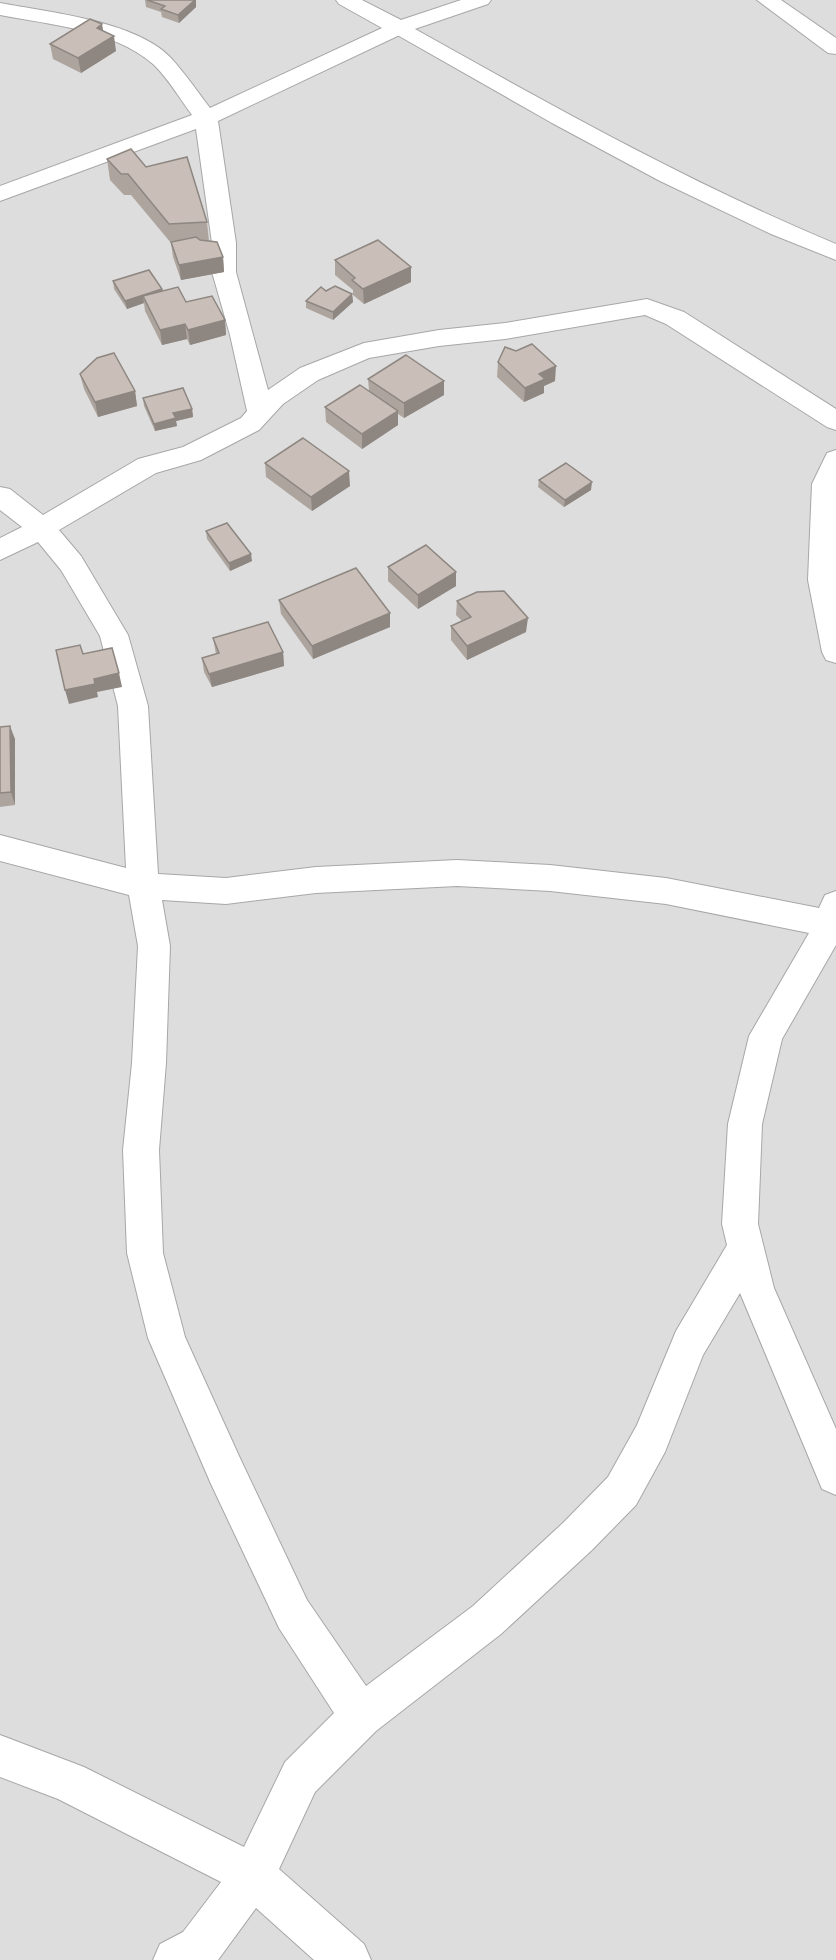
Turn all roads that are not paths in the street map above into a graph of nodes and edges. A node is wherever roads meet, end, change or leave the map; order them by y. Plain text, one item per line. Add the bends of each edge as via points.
1 (346, 0) edge
2 (481, 0) edge
3 (767, 0) edge
4 (0, 9) edge
5 (399, 28) junction
6 (836, 48) edge
7 (206, 118) junction
8 (0, 194) edge
9 (836, 253) edge
10 (260, 413) junction
11 (836, 421) edge
12 (836, 459) edge
13 (0, 496) edge
14 (42, 528) junction
15 (0, 550) edge
16 (836, 652) edge
17 (0, 848) edge
18 (143, 886) junction
19 (834, 917) edge
20 (746, 1247) junction
21 (836, 1475) edge
22 (361, 1716) junction
23 (0, 1756) edge
24 (253, 1875) junction
25 (176, 1960) edge
26 (348, 1960) edge

1 - 5 street
2 - 5 street
3 - 6 street
4 - 7 street via 80,24 129,39 161,60
5 - 7 street
5 - 9 street via 651,166 766,225
7 - 8 street
7 - 10 street via 224,243 224,272
10 - 11 street via 309,374 364,351 647,307 675,318
10 - 14 street via 250,424 192,454 147,466
12 - 16 street via 825,484 822,580
13 - 14 street
14 - 15 street
14 - 18 street via 71,563 114,635 133,706
17 - 18 street
18 - 19 street via 225,891 316,880 457,873 666,891
18 - 22 street via 154,946 141,1150 145,1253 167,1338 293,1614
19 - 20 street via 765,1036 745,1124 740,1224
20 - 21 street via 756,1288
20 - 22 street via 689,1344 651,1438 622,1491 487,1620
22 - 24 street via 300,1777
23 - 24 street via 69,1782
24 - 25 street via 199,1948
24 - 26 street

